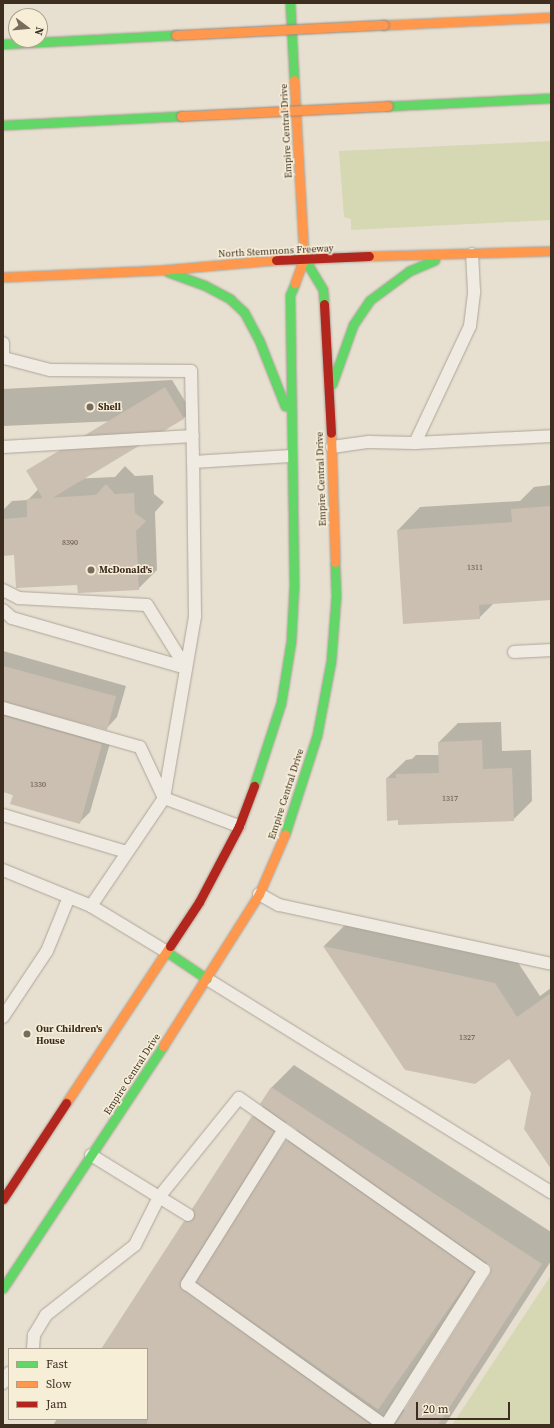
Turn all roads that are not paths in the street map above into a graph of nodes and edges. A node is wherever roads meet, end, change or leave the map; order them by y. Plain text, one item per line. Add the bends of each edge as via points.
1 (290, 3) edge
2 (551, 17) edge
3 (3, 44) edge
4 (551, 98) edge
5 (3, 125) edge
6 (551, 251) edge
7 (472, 254) junction
8 (444, 256) junction
9 (304, 258) junction
10 (161, 270) junction
11 (3, 277) edge
12 (3, 344) edge
13 (3, 358) edge
14 (329, 393) junction
15 (291, 422) junction
16 (193, 436) junction
17 (551, 436) edge
18 (415, 443) junction
19 (3, 447) edge
20 (332, 447) junction
21 (291, 456) junction
22 (193, 462) junction
23 (3, 590) edge
24 (3, 610) edge
25 (551, 650) edge
26 (514, 652) dead end
27 (186, 668) junction
28 (3, 708) edge
29 (164, 798) junction
30 (3, 815) edge
31 (239, 826) junction
32 (126, 852) junction
33 (3, 870) edge
34 (259, 894) junction
35 (69, 897) junction
36 (91, 906) junction
37 (166, 952) junction
38 (551, 964) edge
39 (207, 979) junction
40 (3, 1017) edge
41 (283, 1131) junction
42 (91, 1155) junction
43 (551, 1192) edge
44 (159, 1197) junction
45 (3, 1199) edge
46 (188, 1215) dead end
47 (3, 1288) edge
48 (33, 1348) edge
49 (385, 1425) edge

1 - 9 main road, Empire Central Drive
2 - 3 main road, bridge
4 - 5 main road, bridge
6 - 7 main road, North Stemmons Freeway
7 - 8 main road, North Stemmons Freeway
7 - 18 lane via 474,292 470,326
8 - 9 main road, North Stemmons Freeway
8 - 14 main road via 409,270 370,300 353,325
9 - 10 main road, North Stemmons Freeway
9 - 14 main road, Empire Central Drive via 323,290
9 - 15 main road, Empire Central Drive via 290,294
10 - 11 main road, North Stemmons Freeway
10 - 15 main road via 204,285 230,299 244,312 259,340
12 - 13 lane
13 - 16 lane via 50,370 191,371
14 - 20 main road, Empire Central Drive
15 - 21 main road, Empire Central Drive
16 - 19 lane
16 - 22 lane
17 - 18 lane
18 - 20 lane via 369,442
20 - 34 main road, Empire Central Drive via 336,596 331,661 317,735 291,820
21 - 22 lane
21 - 31 main road, Empire Central Drive via 294,586 291,641 281,703 264,762
22 - 27 lane via 195,616
23 - 27 lane via 19,598 147,605
24 - 27 lane via 12,618
25 - 26 lane
27 - 29 lane
28 - 29 lane via 140,747
29 - 31 lane
29 - 32 lane
30 - 32 lane
31 - 37 main road, Empire Central Drive via 199,902
32 - 36 lane
33 - 35 lane
34 - 38 lane via 279,905
34 - 39 main road, Empire Central Drive
35 - 36 lane
35 - 40 lane via 47,951
36 - 37 lane
37 - 39 main road
37 - 45 main road, Empire Central Drive
39 - 42 main road, Empire Central Drive
39 - 43 lane
41 - 44 lane via 239,1098
41 - 49 lane via 187,1284
41 - 49 lane via 484,1270
42 - 44 lane
42 - 47 main road, Empire Central Drive
44 - 46 lane
44 - 48 lane via 135,1245 46,1315 34,1335

